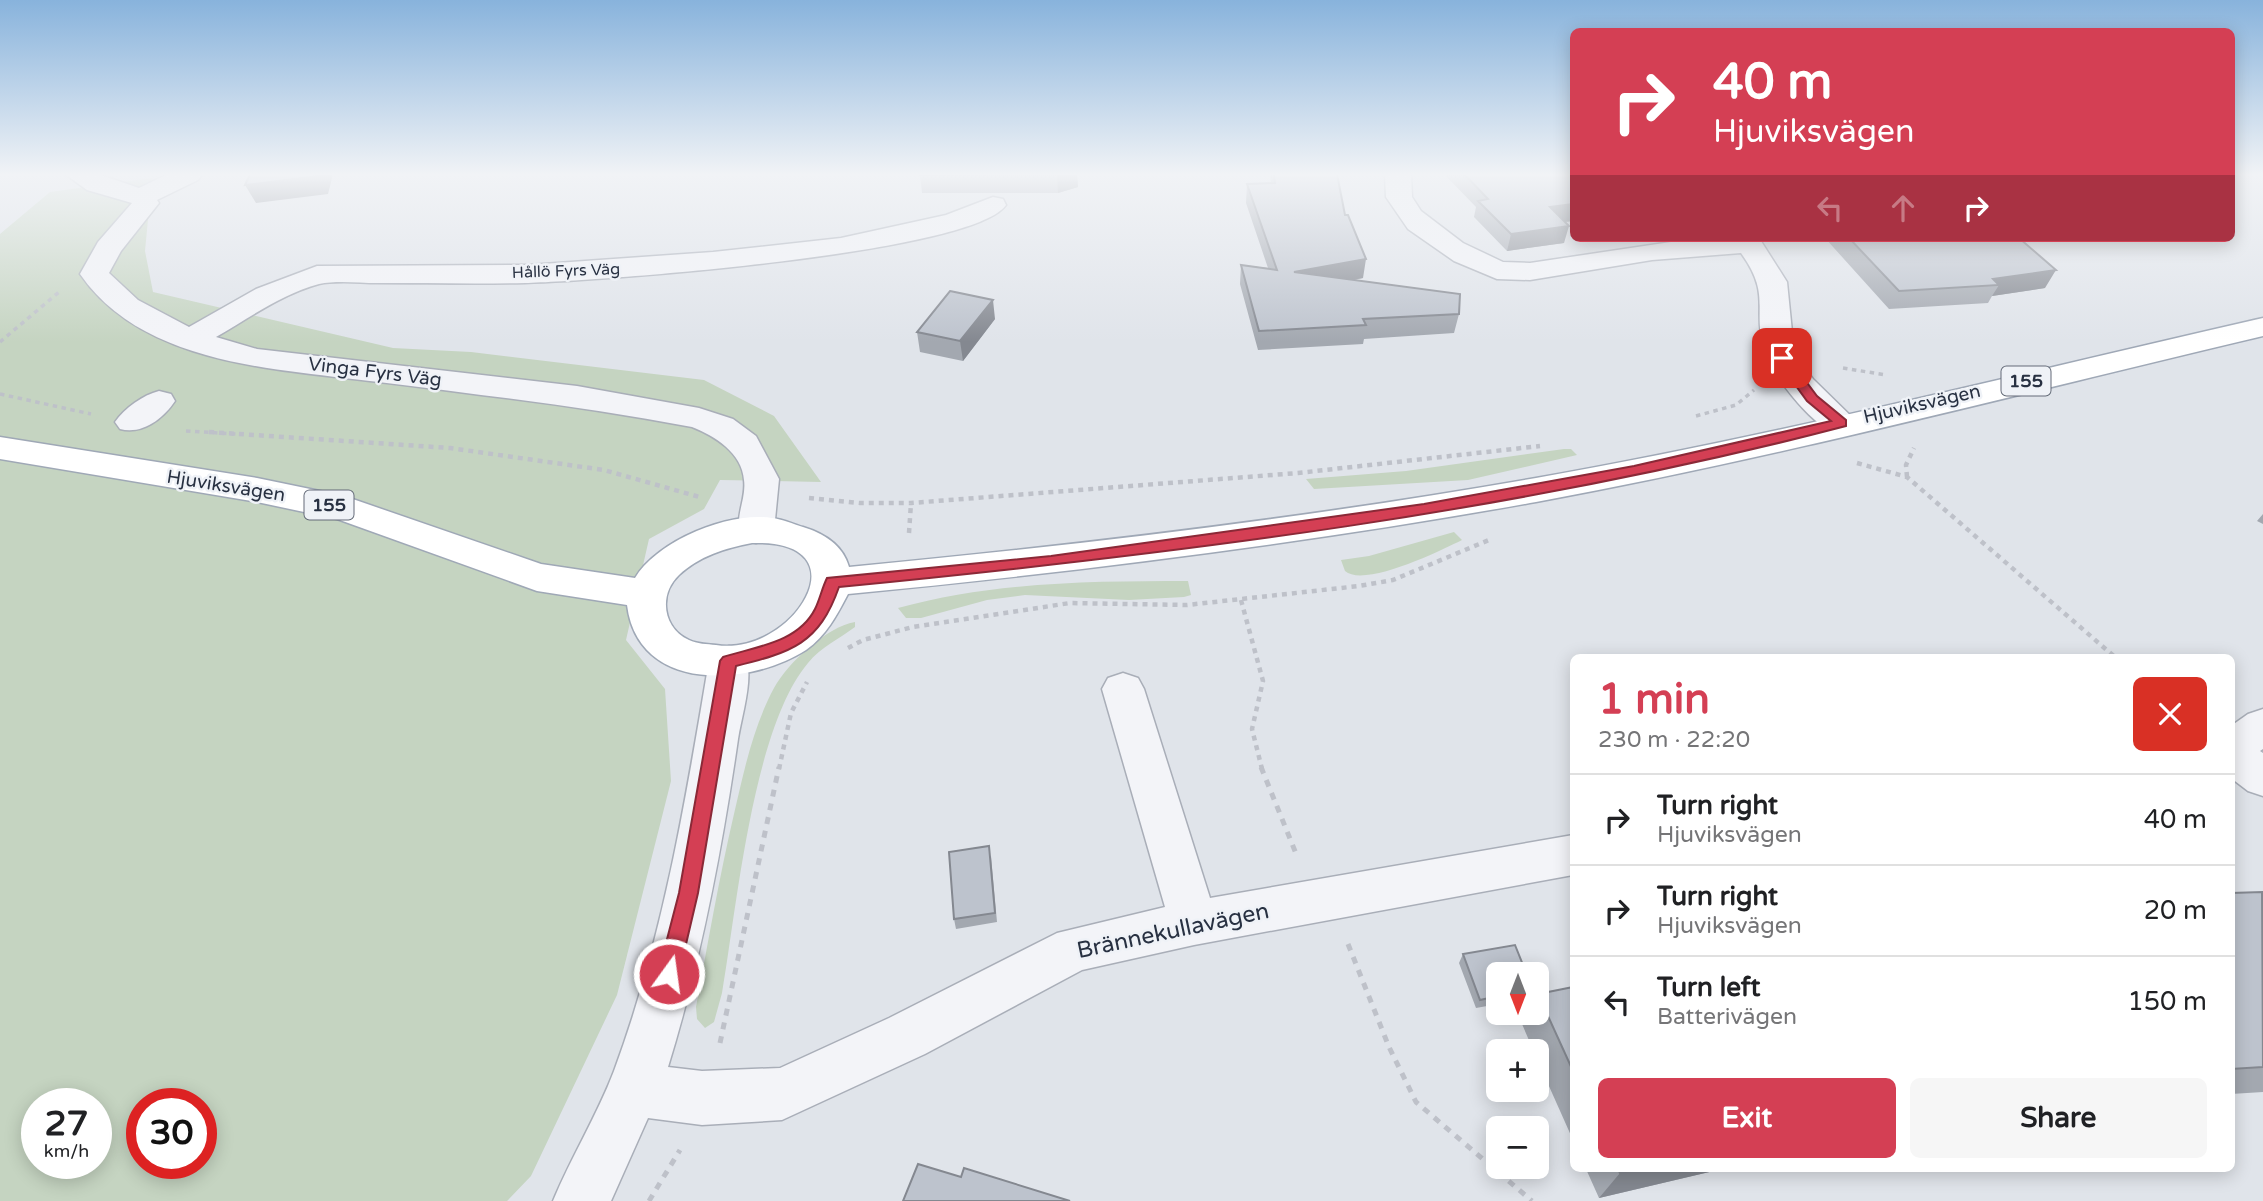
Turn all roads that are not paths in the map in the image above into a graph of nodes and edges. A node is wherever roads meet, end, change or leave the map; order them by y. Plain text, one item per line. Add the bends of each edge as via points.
1 (124, 230) edge
2 (917, 230) edge
3 (1427, 230) edge
4 (1737, 242) edge
5 (1748, 242) edge
6 (2263, 327) edge
7 (190, 340) junction
8 (159, 401) dead end
9 (132, 422) road end
10 (1842, 423) junction
11 (0, 448) edge
12 (758, 515) junction
13 (833, 582) junction
14 (649, 594) junction
15 (729, 661) junction
16 (1123, 688) dead end
17 (2263, 726) edge
18 (2235, 748) edge
19 (2235, 754) edge
20 (2263, 778) edge
21 (1570, 856) edge
22 (1194, 923) junction
23 (634, 1090) junction
24 (581, 1201) edge

1 - 7 street, Vinga Fyrs Väg via 94,274 138,314
2 - 7 street, Hållö Fyrs Väg via 841,246 712,261 528,274 317,275 266,295
3 - 4 street via 1460,253 1507,272
5 - 10 street via 1765,265 1775,290 1782,358 1812,398
6 - 10 main road, Hjuviksvägen / 155
7 - 12 street, Vinga Fyrs Väg via 257,358 577,396 699,418 721,426 744,444 762,479
8 - 9 street
10 - 13 main road, Hjuviksvägen / 155 via 1634,471 1424,509 1064,559
11 - 14 main road, Hjuviksvägen / 155 via 344,508 537,577
12 - 13 main road via 811,543 827,560
12 - 14 main road via 683,552 662,572
13 - 15 main road via 821,614 802,634 776,650
14 - 15 main road via 648,620 662,643 691,658
15 - 23 street via 688,893
16 - 22 street
17 - 18 street
19 - 20 street
21 - 22 street, Brännekullavägen
22 - 23 street, Brännekullavägen via 1074,949 907,1036 782,1094 702,1098
23 - 24 street

